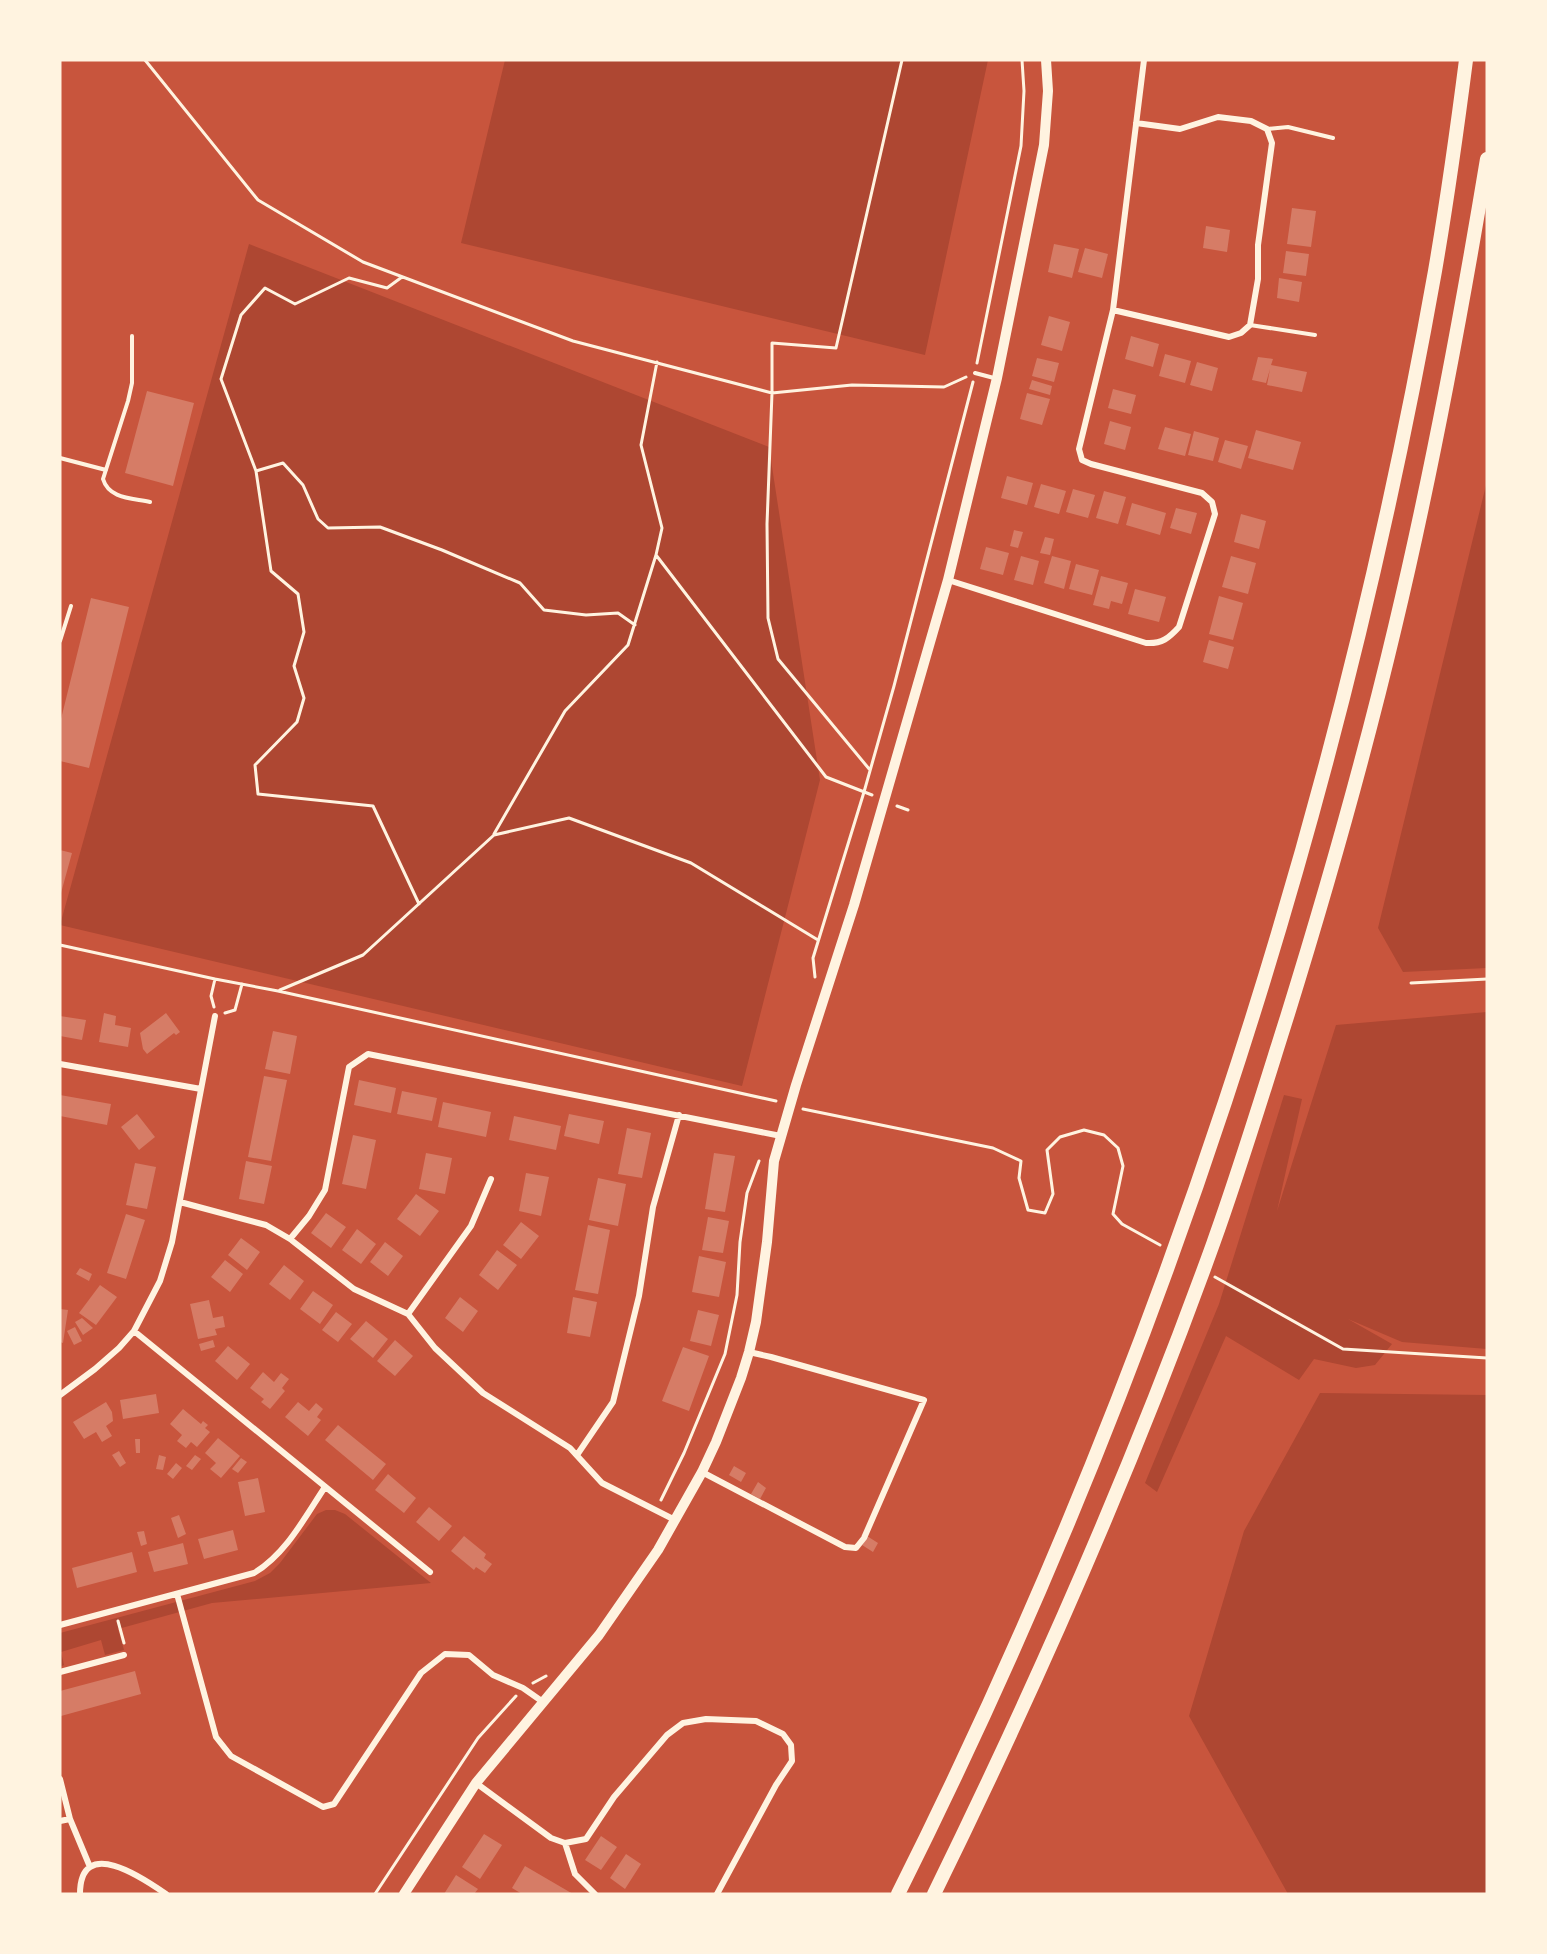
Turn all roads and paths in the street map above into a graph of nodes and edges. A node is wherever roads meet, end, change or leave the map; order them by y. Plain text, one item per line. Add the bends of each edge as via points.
1 (145, 60) edge
2 (902, 60) edge
3 (1046, 60) edge
4 (1144, 60) edge
5 (1466, 60) edge
6 (1136, 123) junction
7 (1267, 129) junction
8 (1333, 138) dead end
9 (1487, 159) edge
10 (402, 277) junction
11 (1113, 310) junction
12 (1250, 325) junction
13 (1316, 335) dead end
14 (132, 336) dead end
15 (657, 362) junction
16 (975, 373) joint
17 (997, 378) junction
18 (772, 393) junction
19 (60, 458) edge
20 (106, 470) junction
21 (256, 471) junction
22 (150, 502) dead end
23 (656, 555) junction
24 (948, 580) junction
25 (71, 606) dead end
26 (635, 625) junction
27 (60, 641) edge
28 (894, 686) dead end
29 (870, 770) junction
30 (864, 792) junction
31 (494, 835) junction
32 (419, 904) junction
33 (819, 940) junction
34 (60, 945) edge
35 (215, 979) junction
36 (1487, 979) edge
37 (1411, 983) dead end
38 (242, 984) junction
39 (816, 984) dead end
40 (278, 991) junction
41 (215, 1016) junction
42 (60, 1064) edge
43 (201, 1089) junction
44 (790, 1106) junction
45 (679, 1115) junction
46 (768, 1133) junction
47 (781, 1136) junction
48 (491, 1179) dead end
49 (180, 1202) junction
50 (1122, 1224) dead end
51 (290, 1239) junction
52 (1256, 1300) dead end
53 (408, 1314) junction
54 (134, 1331) junction
55 (749, 1352) junction
56 (1487, 1358) edge
57 (60, 1395) edge
58 (577, 1455) junction
59 (702, 1472) junction
60 (325, 1487) junction
61 (658, 1512) junction
62 (675, 1520) junction
63 (430, 1572) dead end
64 (177, 1594) junction
65 (115, 1611) junction
66 (60, 1625) edge
67 (124, 1655) joint
68 (60, 1672) edge
69 (549, 1675) dead end
70 (523, 1688) junction
71 (543, 1702) junction
72 (60, 1779) edge
73 (476, 1783) junction
74 (70, 1819) junction
75 (60, 1821) edge
76 (565, 1843) junction
77 (90, 1867) junction
78 (80, 1894) edge
79 (166, 1894) edge
80 (375, 1894) edge
81 (404, 1894) edge
82 (595, 1894) edge
83 (717, 1894) edge
84 (898, 1894) edge
85 (934, 1894) edge

1 - 10 path via 258,200 363,262
2 - 18 path via 836,348 772,343
3 - 17 street via 1044,145
4 - 6 street
5 - 84 highway via 1435,269 1397,463 1334,731 1257,1001 1190,1206 1112,1416 1023,1627
6 - 7 street via 1180,129 1218,117 1251,121
6 - 11 street
7 - 8 lane via 1288,127
7 - 12 street via 1272,143
9 - 85 highway via 1440,422 1395,628 1353,789 1266,1084 1214,1242 1108,1512 1023,1709
10 - 15 path via 573,341
10 - 21 path via 387,288 349,278 295,304 265,288 241,315 221,379
11 - 12 street via 1229,337
11 - 24 street via 1079,449 1082,460 1090,464 1202,493 1212,502 1215,514 1179,627 1157,644 1146,643
12 - 13 lane
14 - 20 lane via 132,383
15 - 18 path
15 - 23 path via 641,445 662,528
16 - 17 lane
16 - 18 path via 944,387 852,385
17 - 24 street
18 - 29 path via 768,618 778,659
19 - 20 lane
20 - 22 lane via 103,479 112,494
21 - 26 path via 283,463 303,485 318,519 328,528 380,527 520,583 544,610 586,615 618,613
21 - 32 path via 271,571 298,594 304,632 294,666 304,698 297,722 255,765 258,794 373,806
23 - 26 path
23 - 30 path via 825,777
24 - 44 street via 854,905
25 - 27 lane
26 - 31 path via 628,645 565,711
28 - 29 path
29 - 30 path
30 - 33 path
31 - 32 path
31 - 33 path via 569,818 692,863
32 - 40 path via 363,955
33 - 39 path via 813,958
34 - 35 path
35 - 38 path
35 - 41 path
36 - 37 path
38 - 40 path
38 - 41 path via 235,1010
40 - 44 path
41 - 43 street
42 - 43 street
43 - 49 street
44 - 47 street
44 - 50 path via 993,1148 1021,1161 1019,1178 1028,1210 1046,1213 1053,1194 1047,1150 1060,1137 1084,1130 1104,1135 1118,1148 1122,1166 1113,1214
45 - 46 street
45 - 51 street via 368,1054 349,1067 325,1190
45 - 58 street via 653,1207 639,1296 613,1402
46 - 47 street
46 - 61 path via 747,1193 737,1295 725,1354
47 - 55 street via 774,1161 767,1242
48 - 53 street via 471,1226
49 - 51 street via 266,1225
49 - 54 street via 160,1281
51 - 53 street via 354,1289
52 - 56 path via 1342,1349
53 - 58 street via 435,1348 483,1394
54 - 57 street via 95,1369
54 - 60 street
55 - 59 street
55 - 59 street via 924,1400 860,1544 850,1548
58 - 61 street via 602,1483
59 - 62 street
60 - 63 street
60 - 64 street via 279,1553 264,1567
61 - 62 street
62 - 71 street via 621,1605
64 - 65 street
64 - 70 street via 216,1737 231,1756 323,1807 334,1804 421,1673 445,1654 469,1655 493,1675
65 - 66 street
65 - 67 path
67 - 68 street
69 - 70 path
70 - 71 street
70 - 80 path via 478,1738
71 - 73 street
72 - 74 street
73 - 76 street via 551,1838
73 - 81 street
74 - 75 street
74 - 77 street
76 - 82 street via 574,1874
76 - 83 street via 586,1839 614,1797 682,1723 706,1719 756,1721 783,1734 791,1745 792,1761
77 - 78 street via 82,1878
77 - 79 street via 98,1863 117,1866

